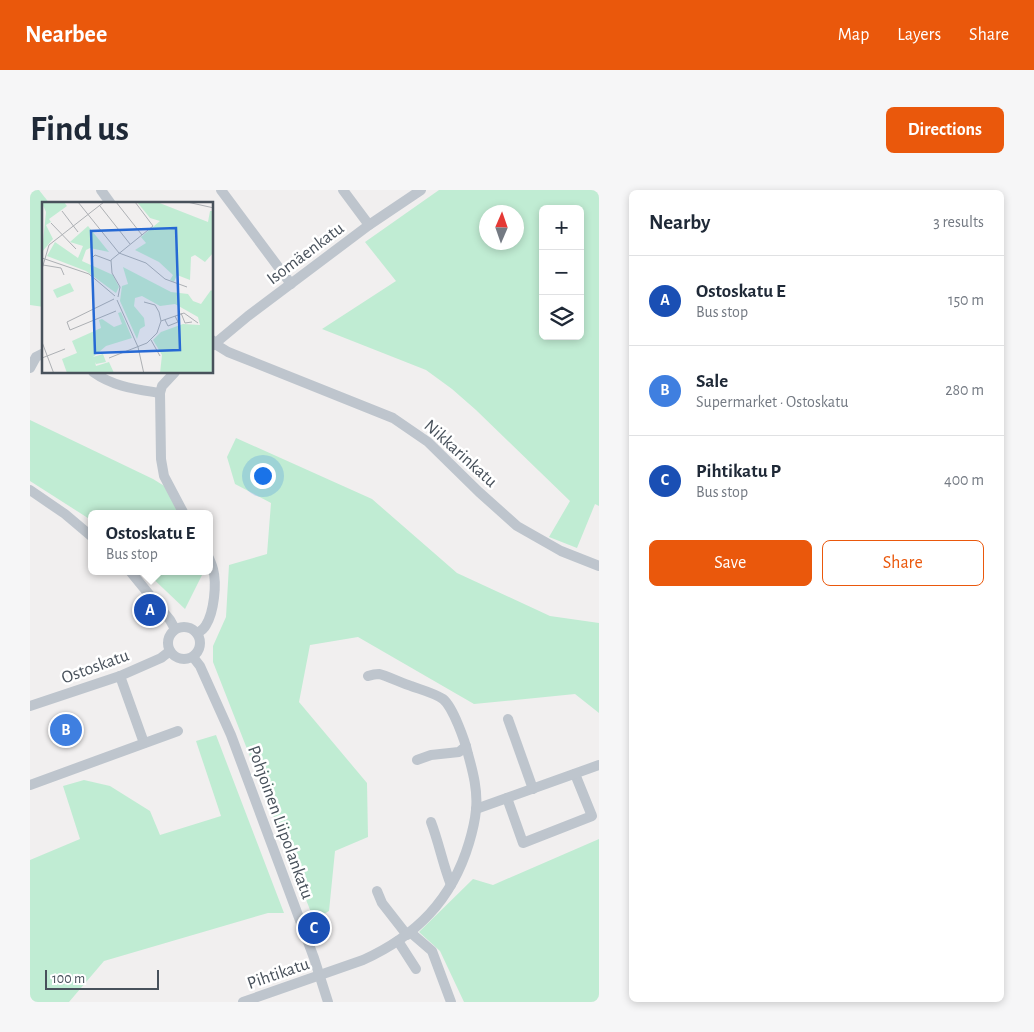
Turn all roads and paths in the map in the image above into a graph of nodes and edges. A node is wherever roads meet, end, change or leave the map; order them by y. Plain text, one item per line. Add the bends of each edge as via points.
1 (101, 190) edge
2 (221, 190) edge
3 (343, 190) edge
4 (421, 190) edge
5 (110, 202) edge
6 (369, 225) junction
7 (291, 284) junction
8 (214, 342) edge
9 (214, 344) edge
10 (42, 354) edge
11 (30, 368) edge
12 (96, 374) edge
13 (173, 374) edge
14 (160, 392) junction
15 (30, 490) edge
16 (182, 510) edge
17 (88, 533) edge
18 (599, 566) edge
19 (213, 570) edge
20 (133, 575) edge
21 (175, 629) junction
22 (197, 633) junction
23 (170, 652) junction
24 (193, 657) junction
25 (120, 676) junction
26 (368, 676) dead end
27 (30, 706) edge
28 (508, 718) dead end
29 (178, 731) dead end
30 (144, 743) junction
31 (466, 746) junction
32 (417, 760) dead end
33 (599, 765) edge
34 (575, 774) junction
35 (30, 785) edge
36 (533, 789) junction
37 (507, 798) junction
38 (476, 810) junction
39 (431, 822) dead end
40 (451, 885) junction
41 (377, 891) dead end
42 (405, 936) junction
43 (416, 969) dead end
44 (320, 975) junction
45 (243, 1002) edge
46 (328, 1002) edge
47 (451, 1002) edge

1 - 5 street
2 - 7 street
3 - 6 street
4 - 6 street, Isomäenkatu
6 - 7 street, Isomäenkatu
7 - 8 street, Isomäenkatu
9 - 18 street, Nikkarinkatu via 394,418 428,442 517,526 561,551
10 - 11 street via 36,357
12 - 14 street via 124,387
13 - 14 street
14 - 16 street via 164,476
15 - 17 street
19 - 22 street via 212,611 207,624
20 - 21 street
21 - 22 street via 182,626
21 - 23 street via 167,640
22 - 24 street via 200,645
23 - 24 street via 180,659
23 - 25 street, Ostoskatu
24 - 44 street, Pohjoinen Liipolankatu via 231,735
25 - 27 street, Ostoskatu
25 - 30 street
26 - 31 street, Pihtikatu via 380,674 444,700 453,712
28 - 36 street
29 - 30 street
30 - 35 street
31 - 32 street via 459,752
31 - 38 street, Pihtikatu via 475,780
33 - 34 street
34 - 36 street
34 - 37 street via 592,816 523,843
36 - 37 street
37 - 38 street
38 - 40 street, Pihtikatu via 464,857
39 - 40 street
40 - 42 street, Pihtikatu via 430,915
41 - 42 street
42 - 43 street
42 - 44 street, Pihtikatu via 382,952
42 - 47 street via 432,952
44 - 45 street, Pihtikatu
44 - 46 street, Pohjoinen Liipolankatu

